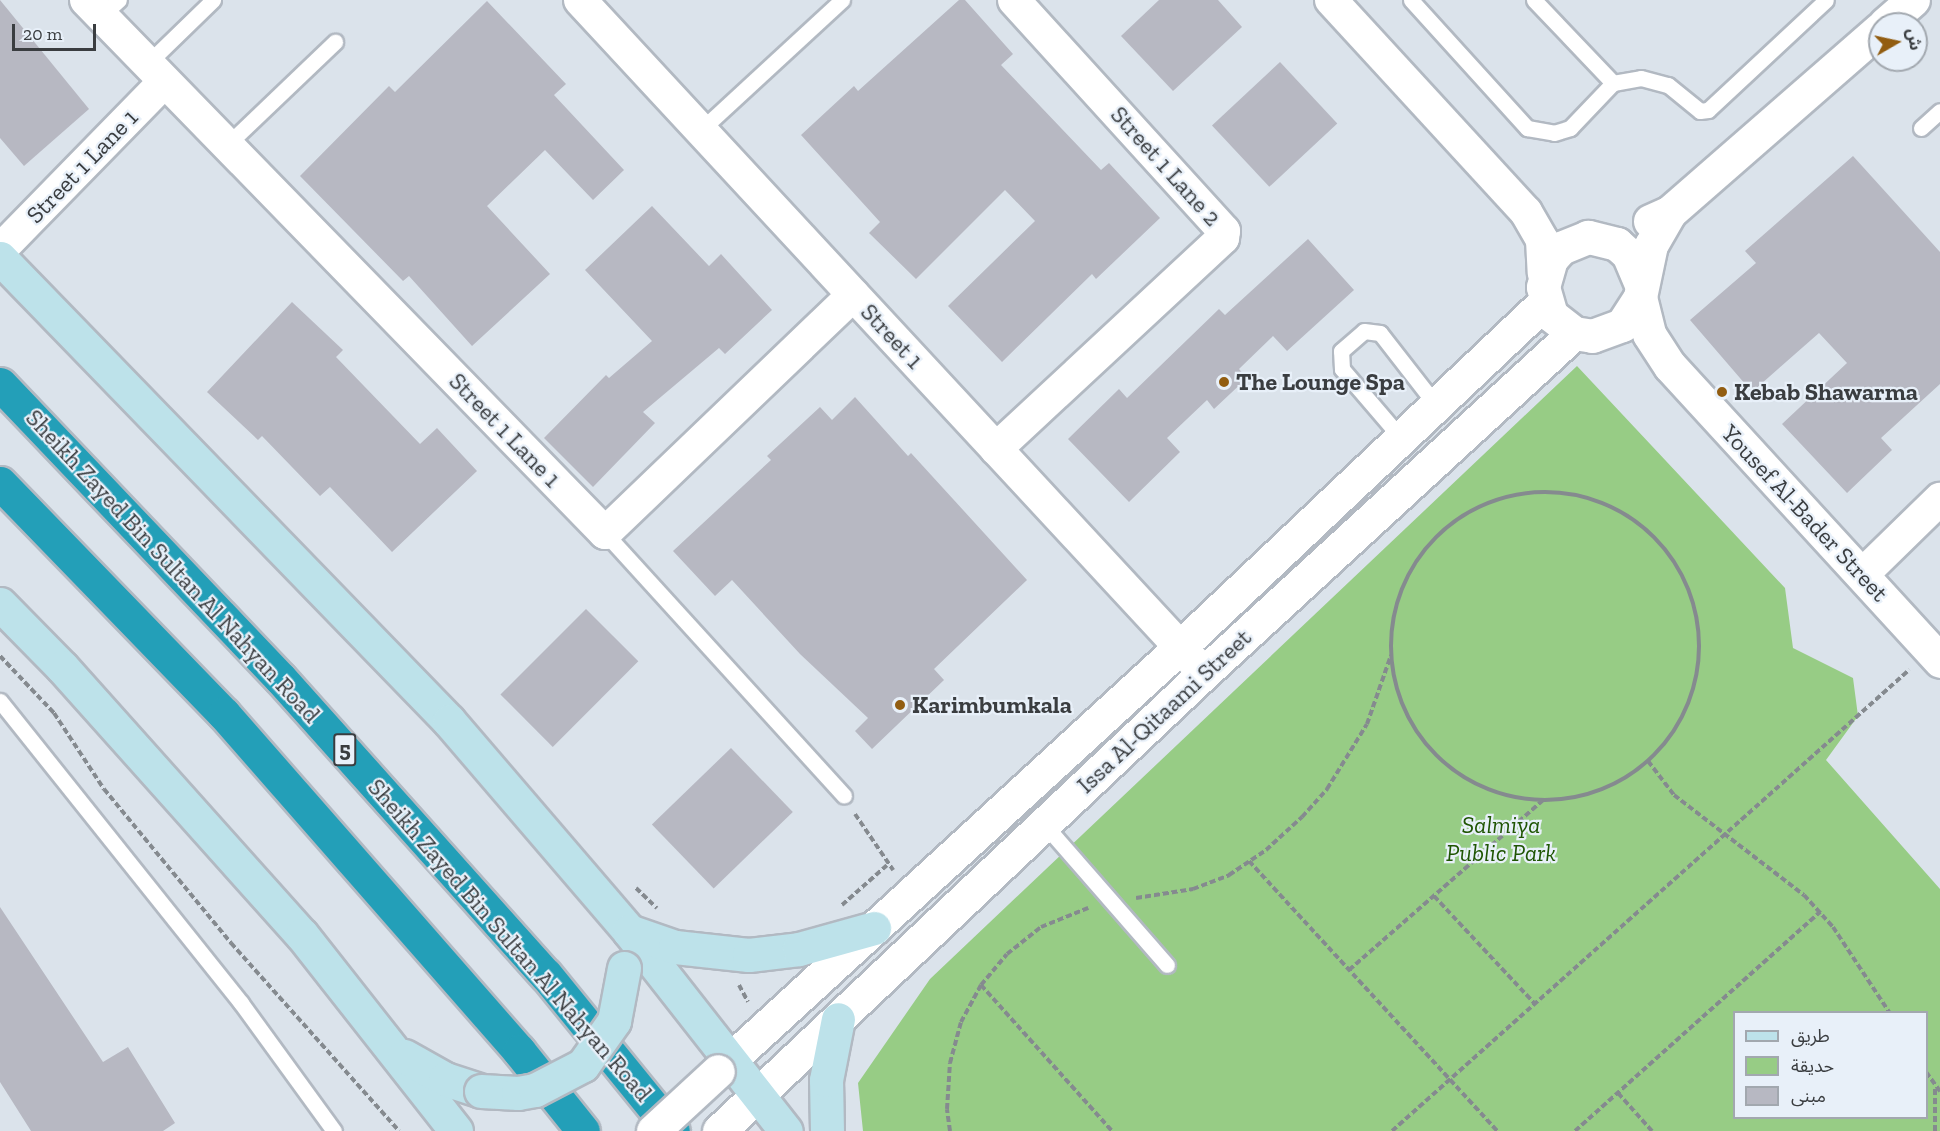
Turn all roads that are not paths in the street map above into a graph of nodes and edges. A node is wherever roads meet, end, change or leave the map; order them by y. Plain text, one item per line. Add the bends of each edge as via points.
1 (213, 0) edge
2 (580, 0) edge
3 (842, 0) edge
4 (1014, 0) edge
5 (1331, 0) edge
6 (1412, 0) edge
7 (1534, 0) edge
8 (1826, 0) edge
9 (1913, 0) edge
10 (102, 5) edge
11 (1899, 12) edge
12 (1868, 39) edge
13 (334, 42) dead end
14 (156, 73) junction
15 (1613, 83) junction
16 (1940, 111) edge
17 (1921, 128) dead end
18 (701, 130) junction
19 (226, 146) junction
20 (1526, 212) junction
21 (1670, 212) junction
22 (1595, 238) junction
23 (0, 250) edge
24 (0, 258) edge
25 (1545, 287) junction
26 (1640, 290) junction
27 (853, 295) junction
28 (1583, 334) junction
29 (1670, 366) junction
30 (0, 384) edge
31 (1436, 405) junction
32 (1401, 438) junction
33 (996, 449) junction
34 (0, 483) edge
35 (1940, 499) edge
36 (605, 533) junction
37 (1862, 575) junction
38 (0, 604) edge
39 (1180, 647) junction
40 (1935, 655) edge
41 (1204, 673) junction
42 (0, 701) edge
43 (844, 796) road end
44 (1044, 824) junction
45 (619, 922) junction
46 (874, 928) junction
47 (1167, 965) dead end
48 (838, 1019) junction
49 (395, 1050) junction
50 (724, 1065) junction
51 (425, 1094) junction
52 (751, 1102) junction
53 (334, 1131) edge
54 (444, 1131) edge
55 (456, 1131) edge
56 (583, 1131) edge
57 (653, 1131) edge
58 (674, 1131) edge
59 (719, 1131) edge
60 (786, 1131) edge
61 (827, 1131) edge

1 - 14 lane
2 - 18 street, Street 1
3 - 18 lane
4 - 33 street, Street 1 Lane 2 via 1224,231 1223,238
5 - 20 street
6 - 15 lane via 1533,130 1554,133 1570,128
7 - 15 lane
8 - 15 lane via 1708,110 1700,111 1668,85 1641,78
9 - 11 street
10 - 14 street, Street 1 Lane 1
12 - 21 street
13 - 19 lane
14 - 19 street, Street 1 Lane 1
14 - 23 street, Street 1 Lane 1
16 - 17 lane
18 - 27 street, Street 1
19 - 36 street, Street 1 Lane 1
20 - 22 street via 1555,230
20 - 25 street via 1542,240
21 - 22 street
21 - 26 street via 1651,245
22 - 25 street via 1561,248
22 - 26 street via 1629,254
24 - 45 main road via 449,721
25 - 28 street via 1551,315
25 - 31 street, Issa Al-Qitaami Street
26 - 28 street via 1622,325
26 - 29 street, Yousef Al-Bader Street via 1649,334
27 - 33 street, Street 1
27 - 36 street
28 - 29 street, Yousef Al-Bader Street via 1633,346
28 - 41 street, Issa Al-Qitaami Street
29 - 37 street, Yousef Al-Bader Street
30 - 58 highway, Sheikh Zayed Bin Sultan Al Nahyan Road / 5 via 280,678 546,975
31 - 32 street, Issa Al-Qitaami Street
31 - 32 lane via 1380,333 1364,332 1341,351 1342,369
32 - 39 street, Issa Al-Qitaami Street
33 - 39 street, Street 1
34 - 56 highway via 224,714 519,1051
35 - 37 street
36 - 43 lane
37 - 40 street, Yousef Al-Bader Street
38 - 49 main road via 62,667 302,934
39 - 41 street, Street 1
39 - 46 street, Issa Al-Qitaami Street
41 - 44 street, Issa Al-Qitaami Street
42 - 53 lane via 241,1003
44 - 47 lane
44 - 48 street, Issa Al-Qitaami Street
45 - 46 main road via 675,947 724,954 790,950
45 - 49 main road, bridge via 624,968 614,1021 583,1065 535,1090 481,1091 427,1071
45 - 50 main road
46 - 50 street, Issa Al-Qitaami Street
48 - 52 street, Issa Al-Qitaami Street
48 - 61 main road via 825,1080
49 - 51 main road
50 - 52 main road
50 - 57 street, Issa Al-Qitaami Street, bridge
51 - 54 main road
51 - 55 main road
52 - 59 street, Issa Al-Qitaami Street
52 - 60 main road

